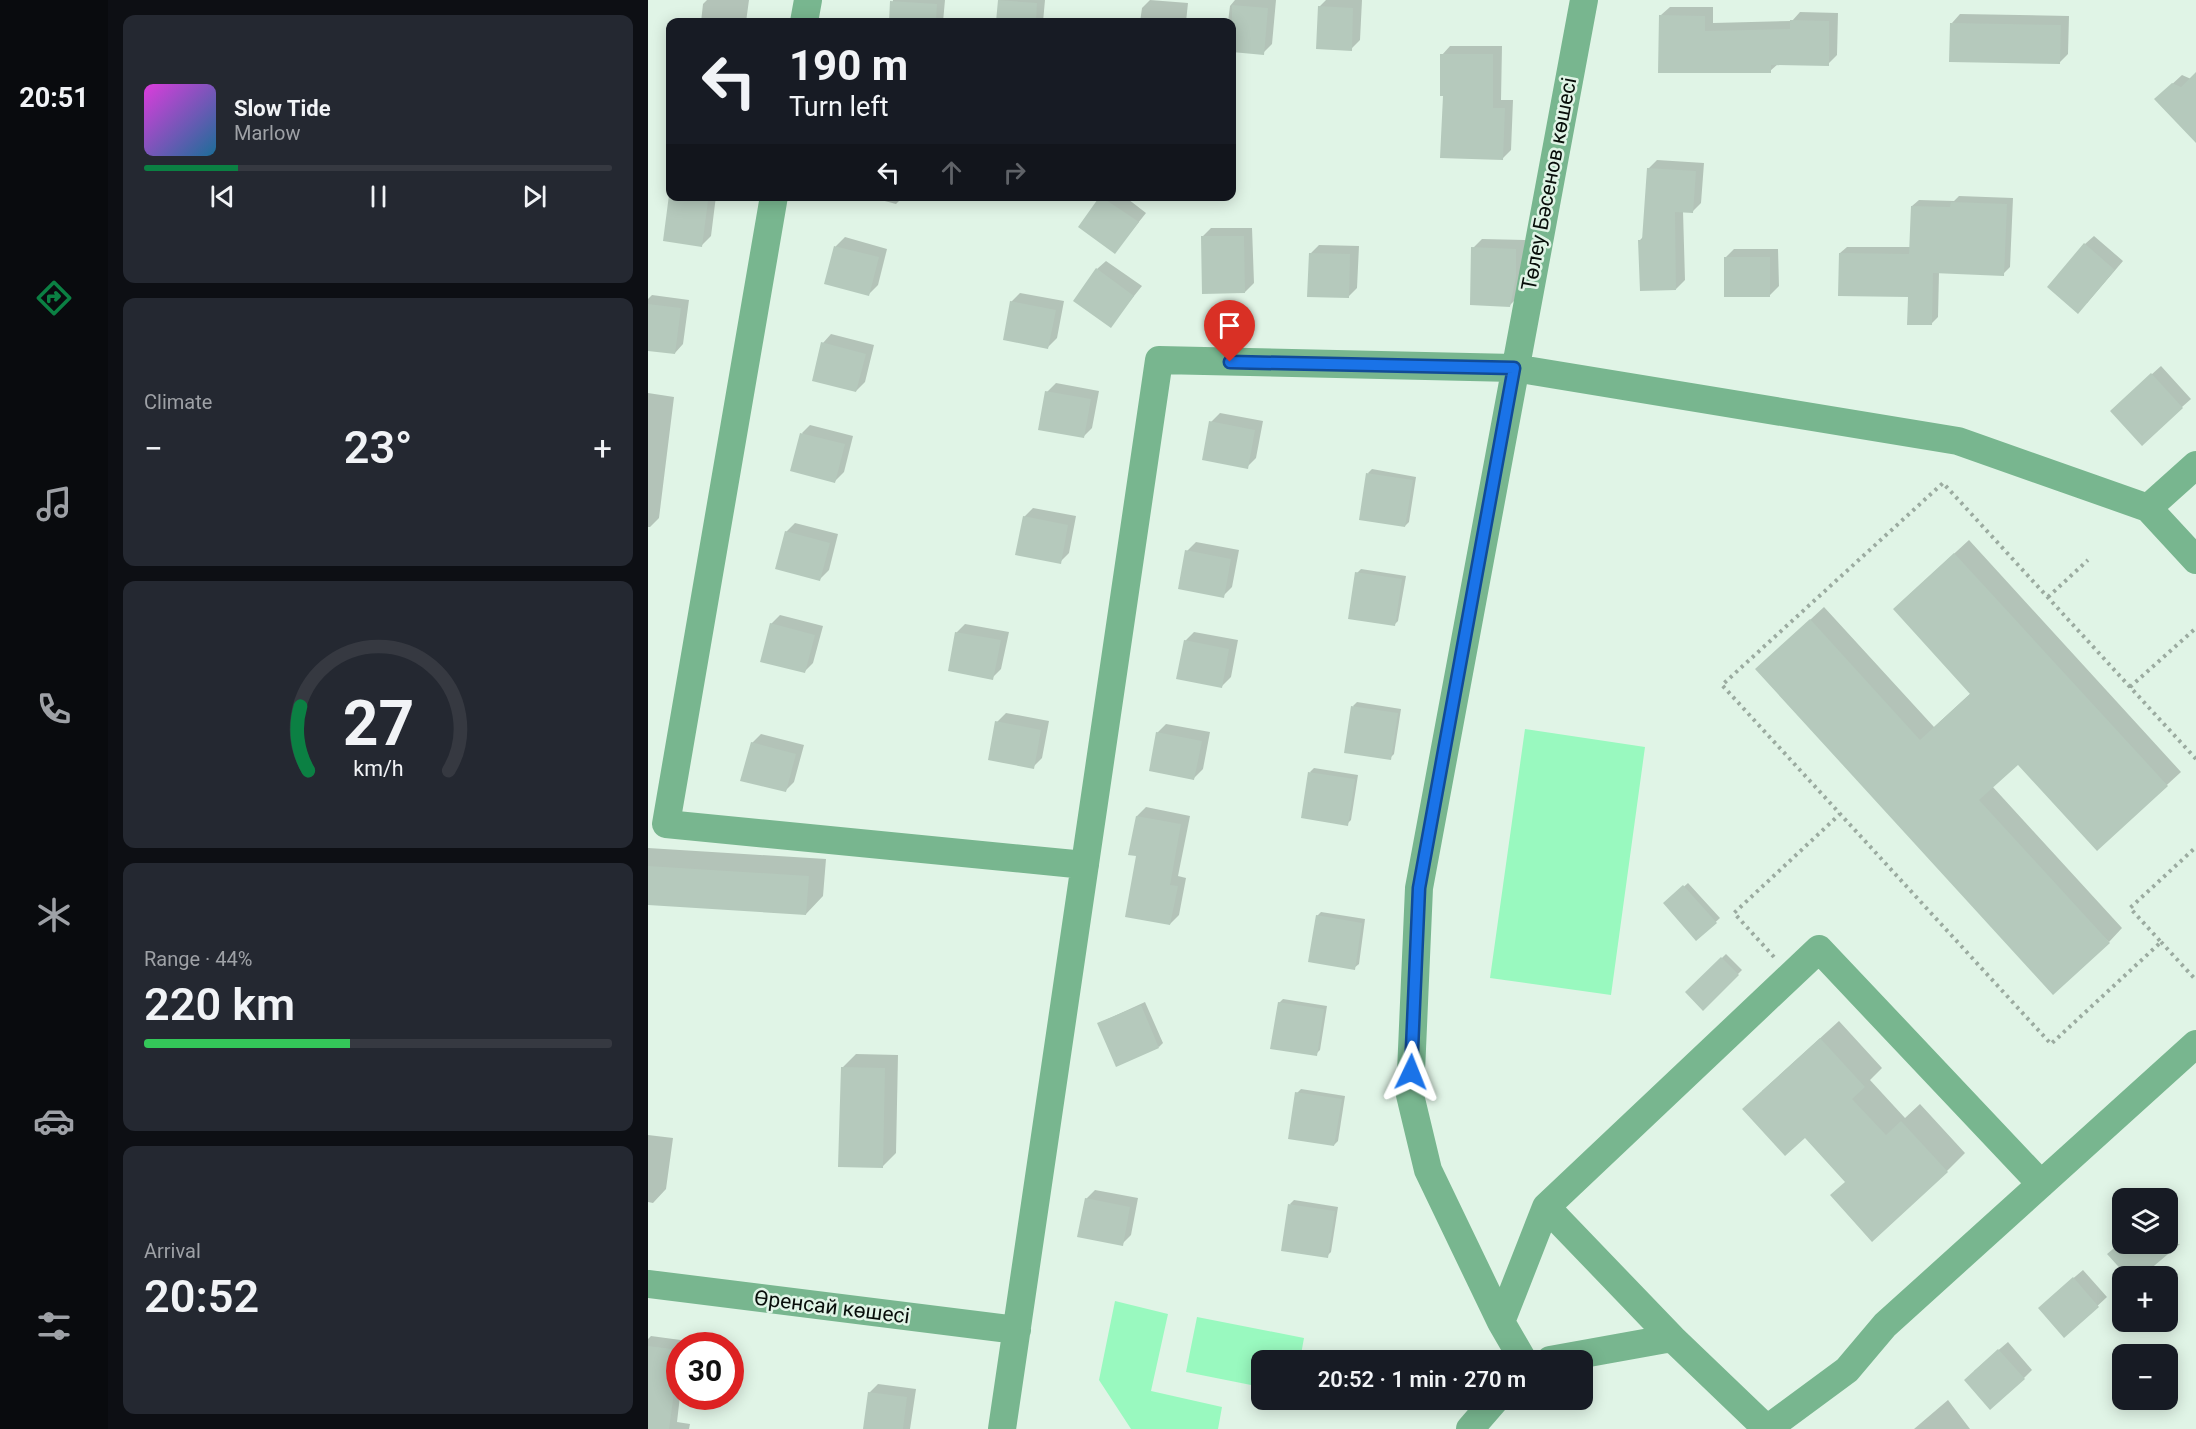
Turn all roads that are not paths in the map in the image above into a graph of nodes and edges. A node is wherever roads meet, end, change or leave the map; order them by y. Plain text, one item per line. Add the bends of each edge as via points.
1 (808, 0) edge
2 (1584, 0) edge
3 (805, 18) edge
4 (773, 201) edge
5 (1514, 368) junction
6 (2196, 465) edge
7 (2148, 508) junction
8 (2196, 560) edge
9 (657, 822) edge
10 (1085, 865) junction
11 (2196, 1044) edge
12 (2041, 1184) junction
13 (1554, 1199) junction
14 (648, 1284) edge
15 (1501, 1322) junction
16 (1017, 1330) junction
17 (1672, 1338) junction
18 (1516, 1350) edge
19 (1593, 1352) edge
20 (1487, 1410) edge
21 (1002, 1429) edge
22 (1470, 1429) edge
23 (1767, 1429) edge

1 - 3 street
2 - 5 street, Төлеу Бәсенов көшесі
4 - 9 street
5 - 7 street via 1958,441
5 - 10 street via 1159,360
5 - 15 street, Төлеу Бәсенов көшесі via 1419,888 1410,1095 1428,1170
6 - 7 street
7 - 8 street
9 - 10 street
10 - 16 street
11 - 12 street
12 - 13 street via 1819,949
12 - 23 street via 1885,1325 1847,1370
13 - 15 street
13 - 17 street
14 - 16 street, Өренсай көшесі
15 - 18 street, Төлеу Бәсенов көшесі
16 - 21 street
17 - 19 street
17 - 23 street
20 - 22 street

